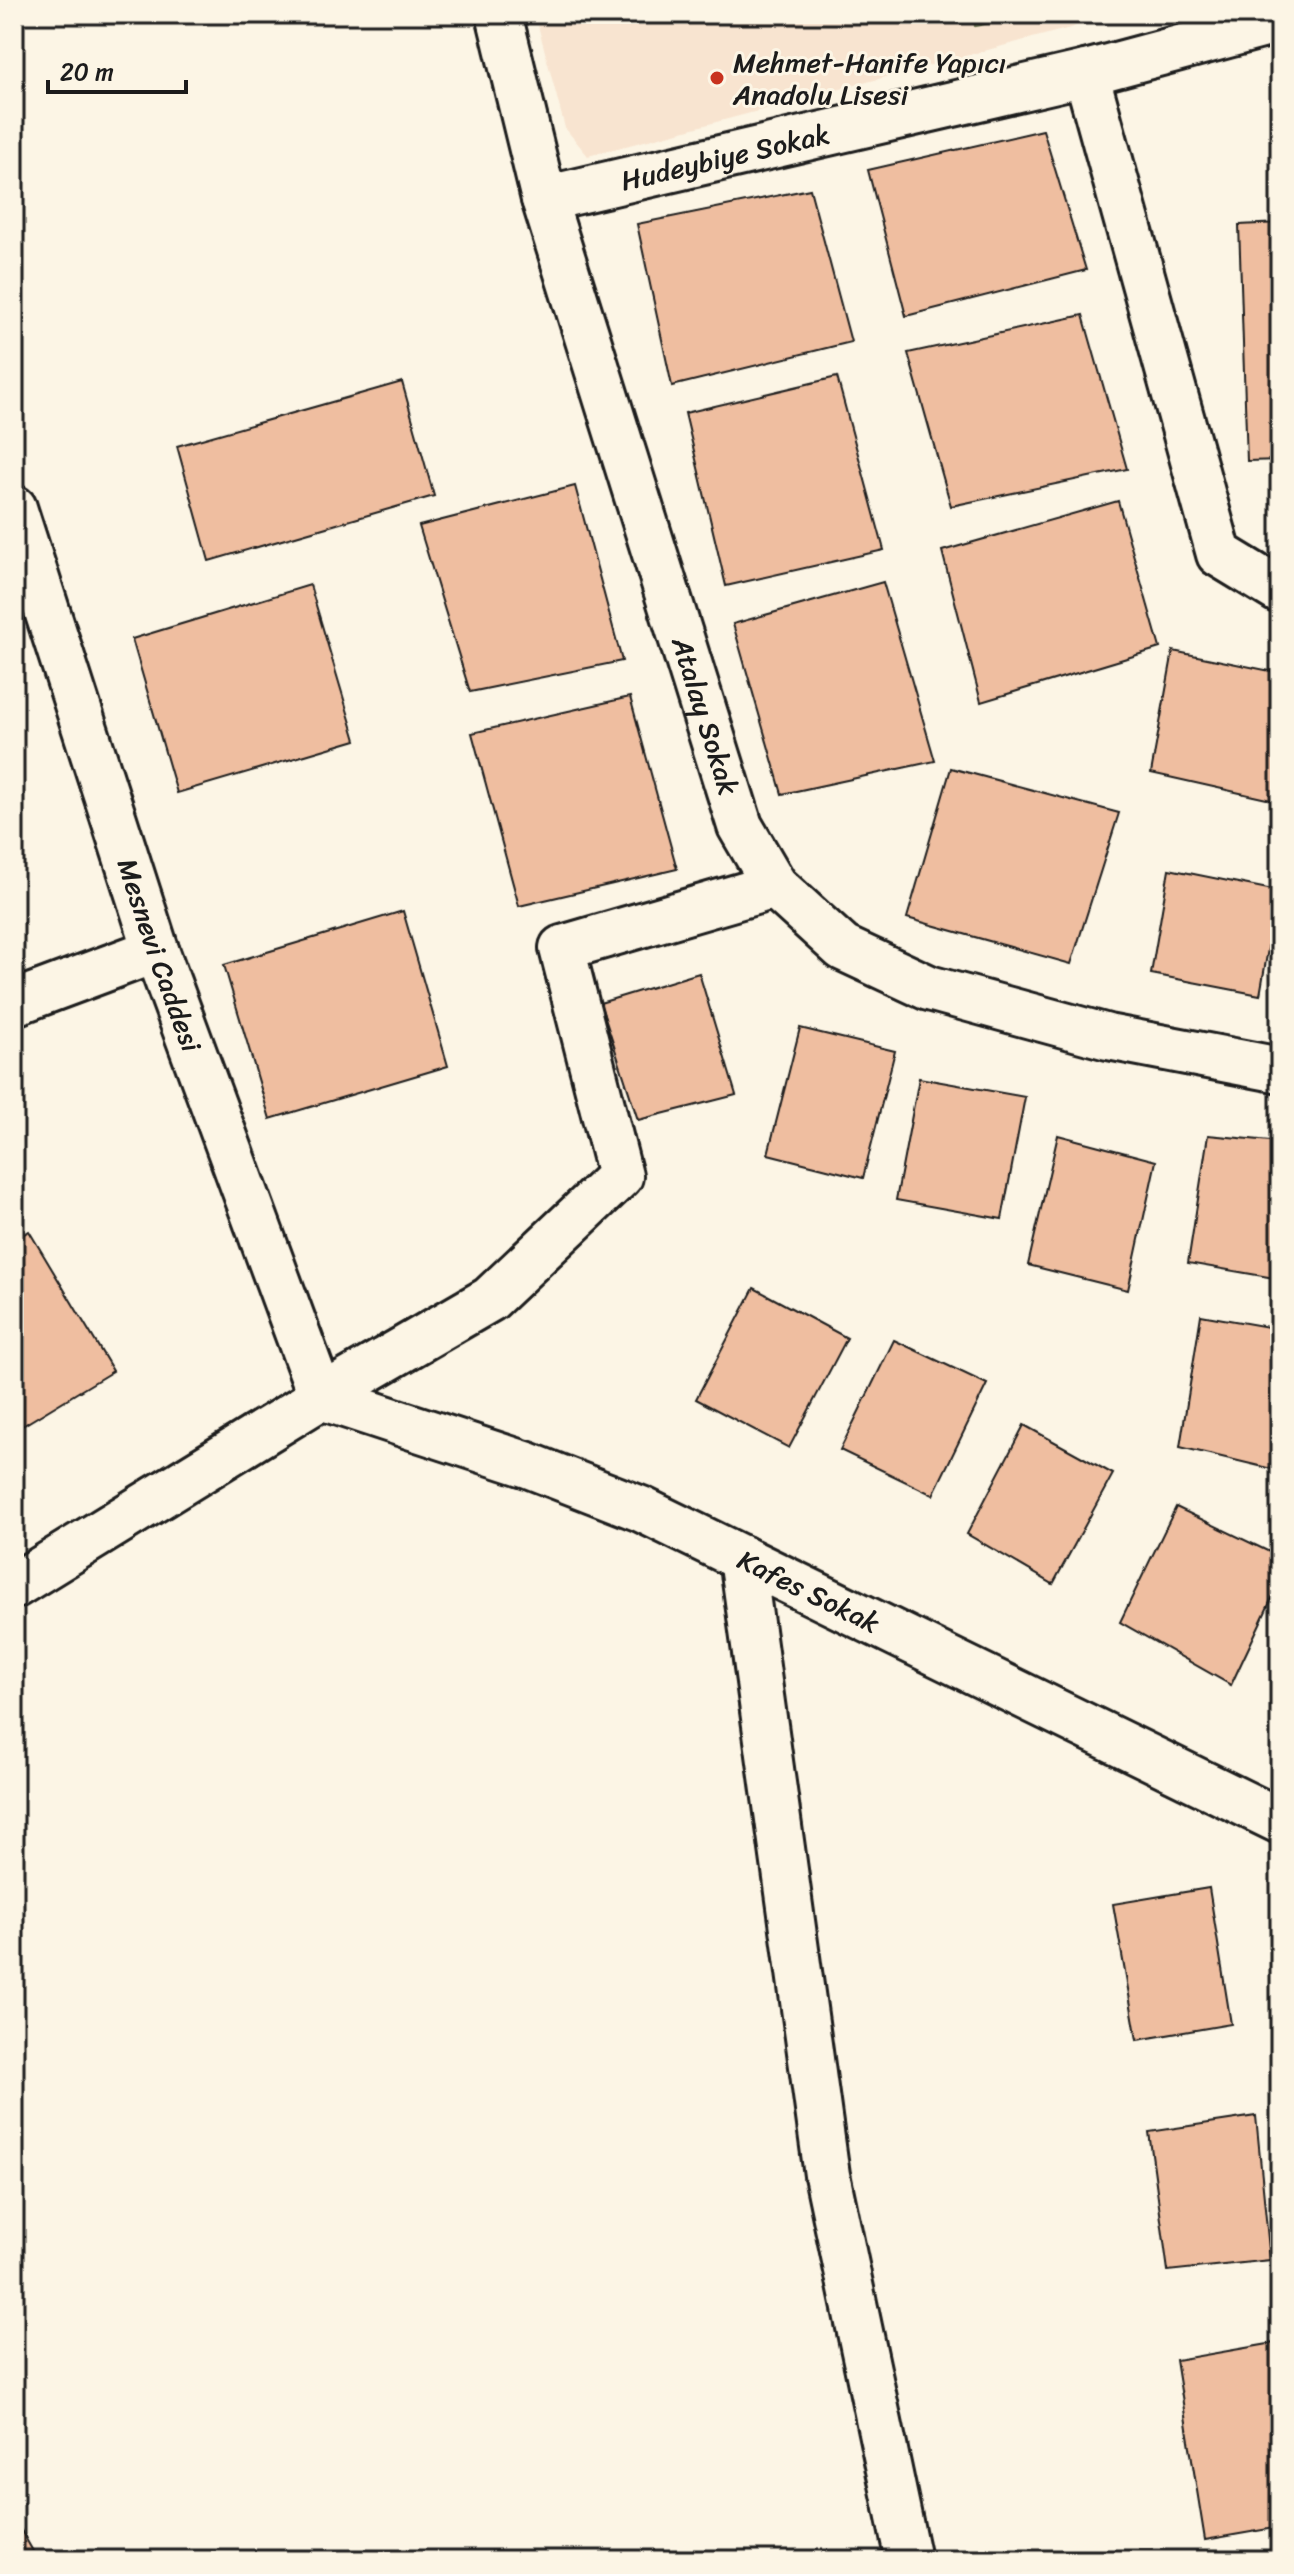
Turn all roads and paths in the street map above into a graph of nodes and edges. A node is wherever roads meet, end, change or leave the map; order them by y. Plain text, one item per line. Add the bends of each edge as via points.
1 (499, 14) edge
2 (1280, 21) edge
3 (1086, 73) junction
4 (544, 199) junction
5 (14, 508) edge
6 (1280, 591) edge
7 (775, 886) junction
8 (156, 950) junction
9 (14, 1003) edge
10 (1280, 1070) edge
11 (321, 1397) junction
12 (742, 1558) junction
13 (14, 1586) edge
14 (1280, 1821) edge
15 (908, 2560) edge

1 - 4 street, Atalay Sokak
2 - 3 street, Hudeybiye Sokak
3 - 4 street, Hudeybiye Sokak
3 - 6 street via 1219,554
4 - 7 street, Atalay Sokak via 740,826
5 - 8 street, Mesnevi Caddesi
7 - 10 street, Atalay Sokak via 843,948 929,988 1108,1037
7 - 11 street via 562,948 620,1176 490,1299
8 - 9 street
8 - 11 street, Mesnevi Caddesi
11 - 12 street, Kafes Sokak via 528,1465 641,1509
11 - 13 street
12 - 14 street, Kafes Sokak
12 - 15 street via 827,2175

